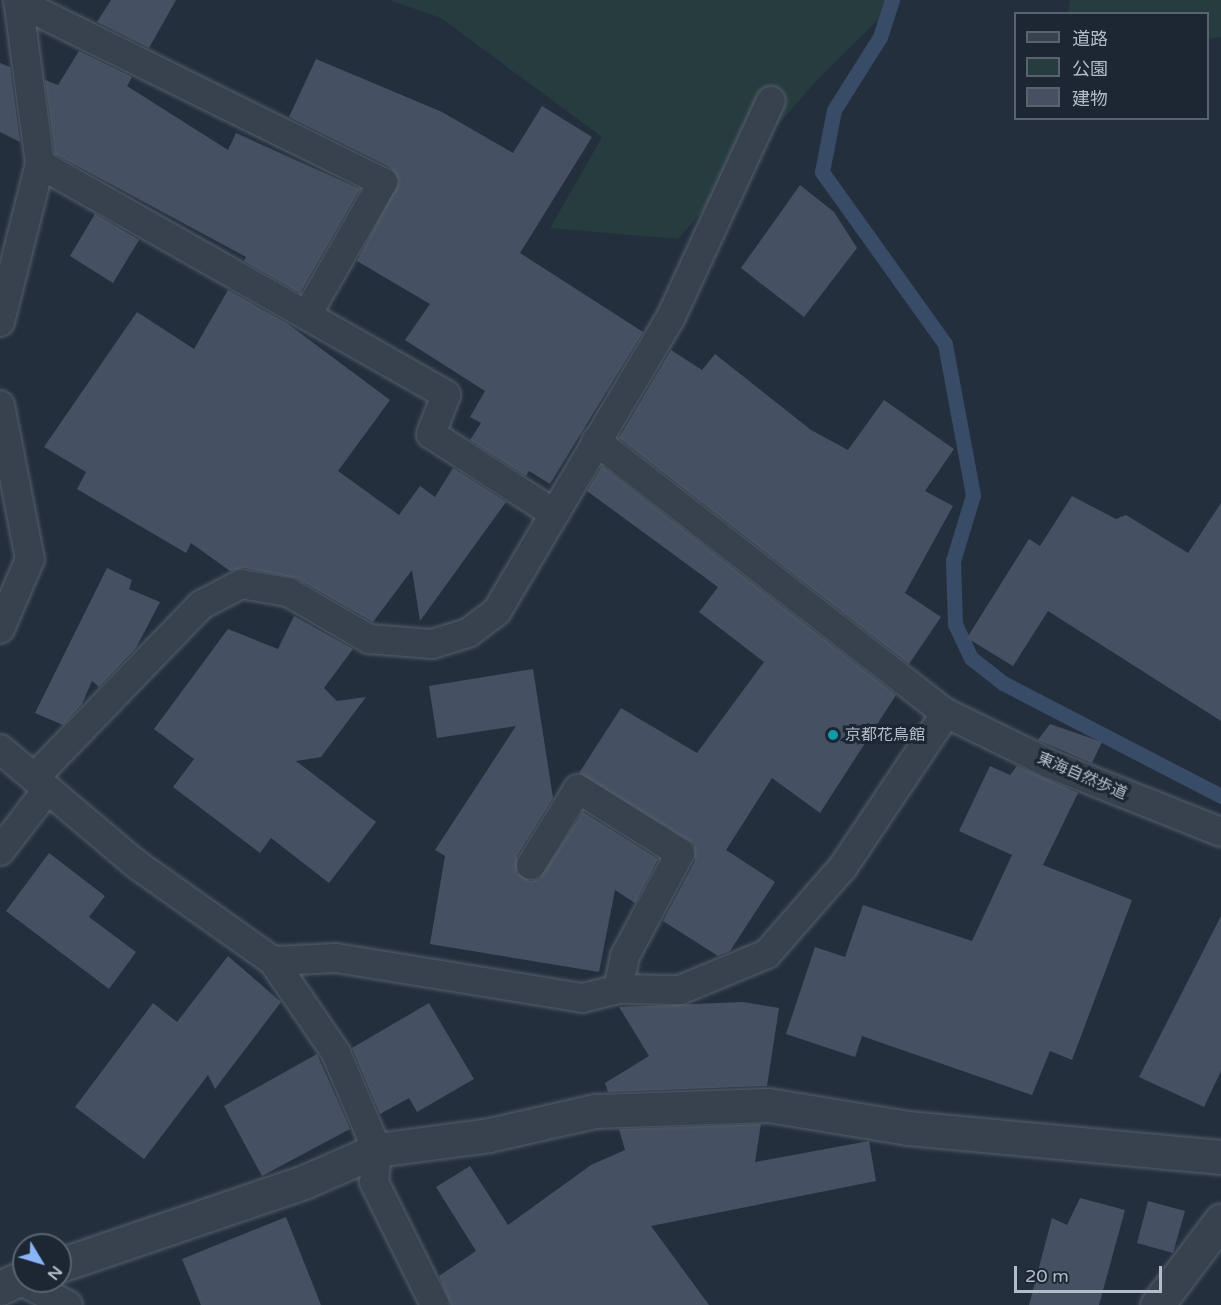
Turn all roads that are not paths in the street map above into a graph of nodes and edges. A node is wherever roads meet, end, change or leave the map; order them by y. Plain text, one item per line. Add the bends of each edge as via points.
1 (18, 1) edge
2 (771, 101) dead end
3 (40, 165) junction
4 (11, 234) edge
5 (308, 313) junction
6 (0, 322) edge
7 (0, 405) edge
8 (596, 441) junction
9 (553, 513) junction
10 (0, 629) edge
11 (946, 713) junction
12 (0, 749) edge
13 (42, 783) junction
14 (1221, 832) edge
15 (0, 850) edge
16 (531, 865) dead end
17 (273, 961) junction
18 (618, 989) junction
19 (377, 1150) junction
20 (1221, 1157) edge
21 (1216, 1234) edge
22 (72, 1260) edge
23 (10, 1286) edge
24 (68, 1305) edge
25 (435, 1305) edge
26 (1157, 1305) edge

1 - 3 lane
1 - 5 lane via 383,182
2 - 8 lane via 670,317
3 - 4 lane
3 - 5 lane
4 - 6 lane
5 - 9 lane via 446,395 431,434
7 - 10 lane via 30,559
8 - 9 lane
8 - 11 lane, 東海自然歩道
9 - 13 lane via 497,611 468,633 432,644 369,639 288,592 241,584 201,605
11 - 14 lane, 東海自然歩道 via 1050,764
11 - 18 lane via 843,867 767,954 680,990
12 - 13 lane
13 - 15 lane
13 - 17 lane via 136,864
16 - 18 lane via 578,789 680,853 626,956
17 - 18 lane via 336,958 583,998
17 - 19 lane via 336,1053
19 - 20 street via 489,1135 595,1111 768,1105 908,1128
19 - 22 street via 304,1182
19 - 25 lane via 374,1182
21 - 26 street
23 - 24 lane

